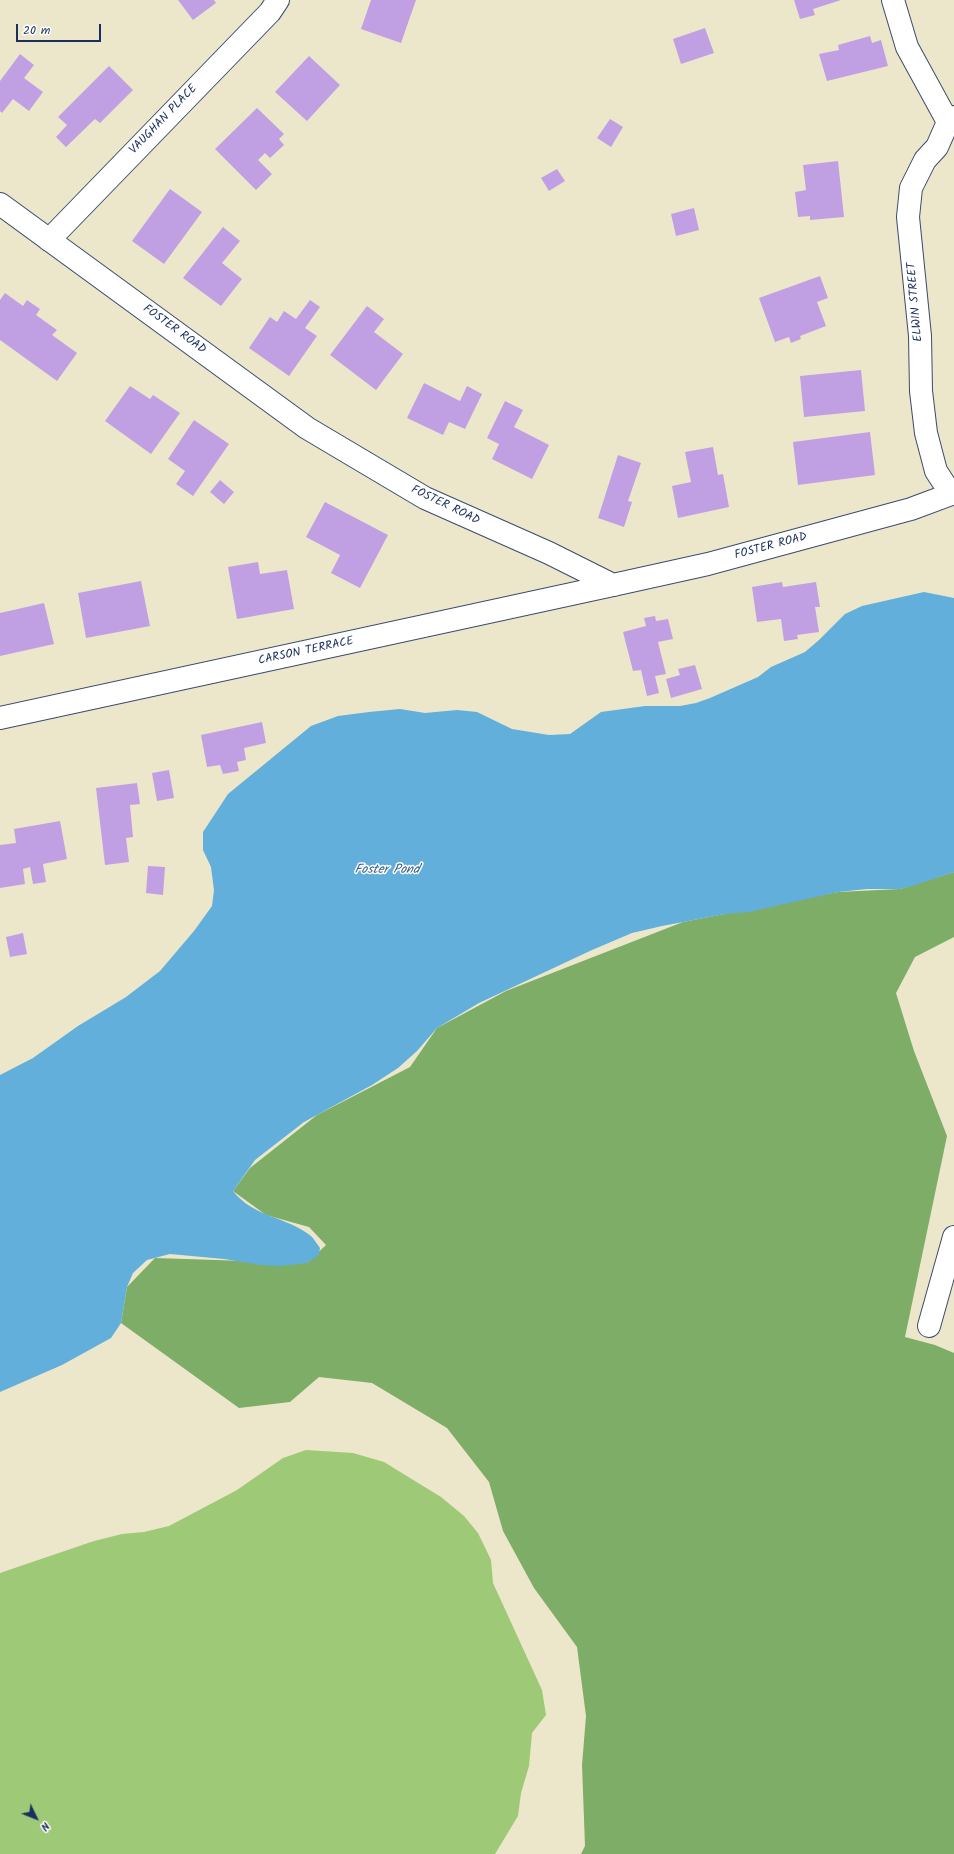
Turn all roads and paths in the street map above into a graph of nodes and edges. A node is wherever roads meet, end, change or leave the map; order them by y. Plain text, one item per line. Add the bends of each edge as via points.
1 (278, 0) edge
2 (893, 0) edge
3 (951, 119) edge
4 (0, 204) edge
5 (49, 240) junction
6 (953, 494) edge
7 (613, 585) junction
8 (0, 718) edge
9 (954, 1237) edge
10 (929, 1326) dead end

1 - 5 street, VAUGHAN PLACE via 270,12
2 - 3 street via 907,47
3 - 6 street, ELWIN STREET via 911,188 908,217 920,336 921,392 926,433 936,471
4 - 5 street, FOSTER ROAD
5 - 7 street, FOSTER ROAD via 306,428 425,498
6 - 7 street, FOSTER ROAD via 911,509 715,562
7 - 8 street, CARSON TERRACE
9 - 10 street

